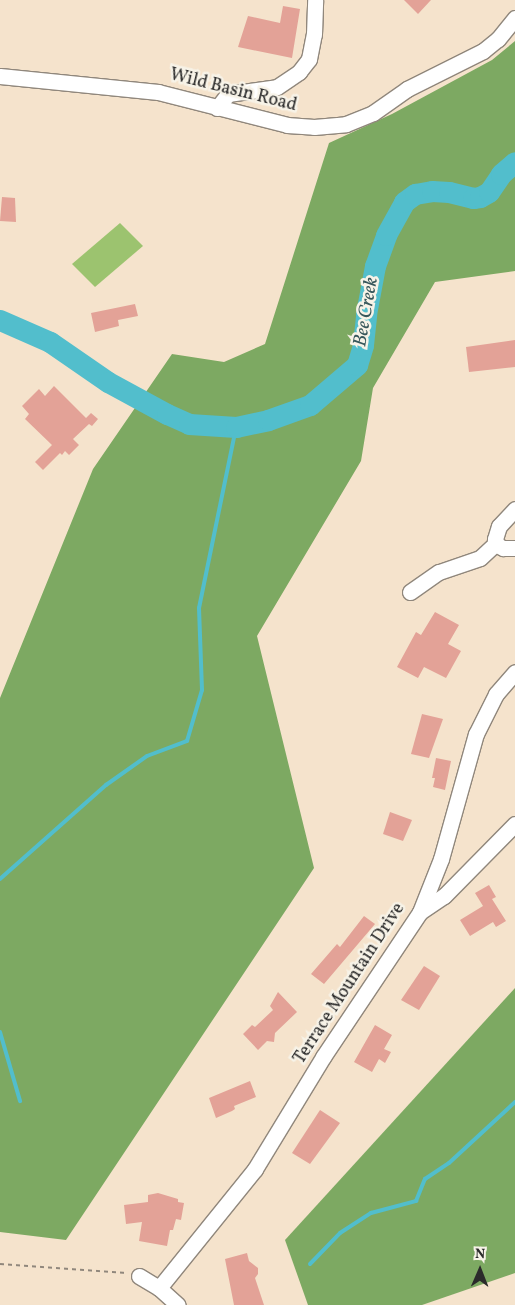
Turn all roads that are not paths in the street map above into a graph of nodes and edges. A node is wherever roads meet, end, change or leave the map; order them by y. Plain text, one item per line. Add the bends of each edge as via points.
1 (315, 0) edge
2 (515, 18) edge
3 (0, 76) edge
4 (217, 108) junction
5 (515, 509) edge
6 (496, 543) junction
7 (515, 548) edge
8 (410, 592) dead end
9 (515, 672) edge
10 (515, 824) edge
11 (420, 912) junction
12 (139, 1276) road end
13 (159, 1288) junction
14 (178, 1305) edge

1 - 4 street via 309,59 299,72 277,87 228,94
2 - 4 street, Wild Basin Road via 483,51 346,124 287,125
3 - 4 street, Wild Basin Road via 158,92
5 - 6 street via 499,526
6 - 7 street via 503,548
6 - 8 street via 480,558 439,572
9 - 11 street, Terrace Mountain Drive via 496,694 476,734 441,859
10 - 11 street via 444,896
11 - 13 street, Terrace Mountain Drive via 323,1057 255,1169
12 - 13 street
13 - 14 street

